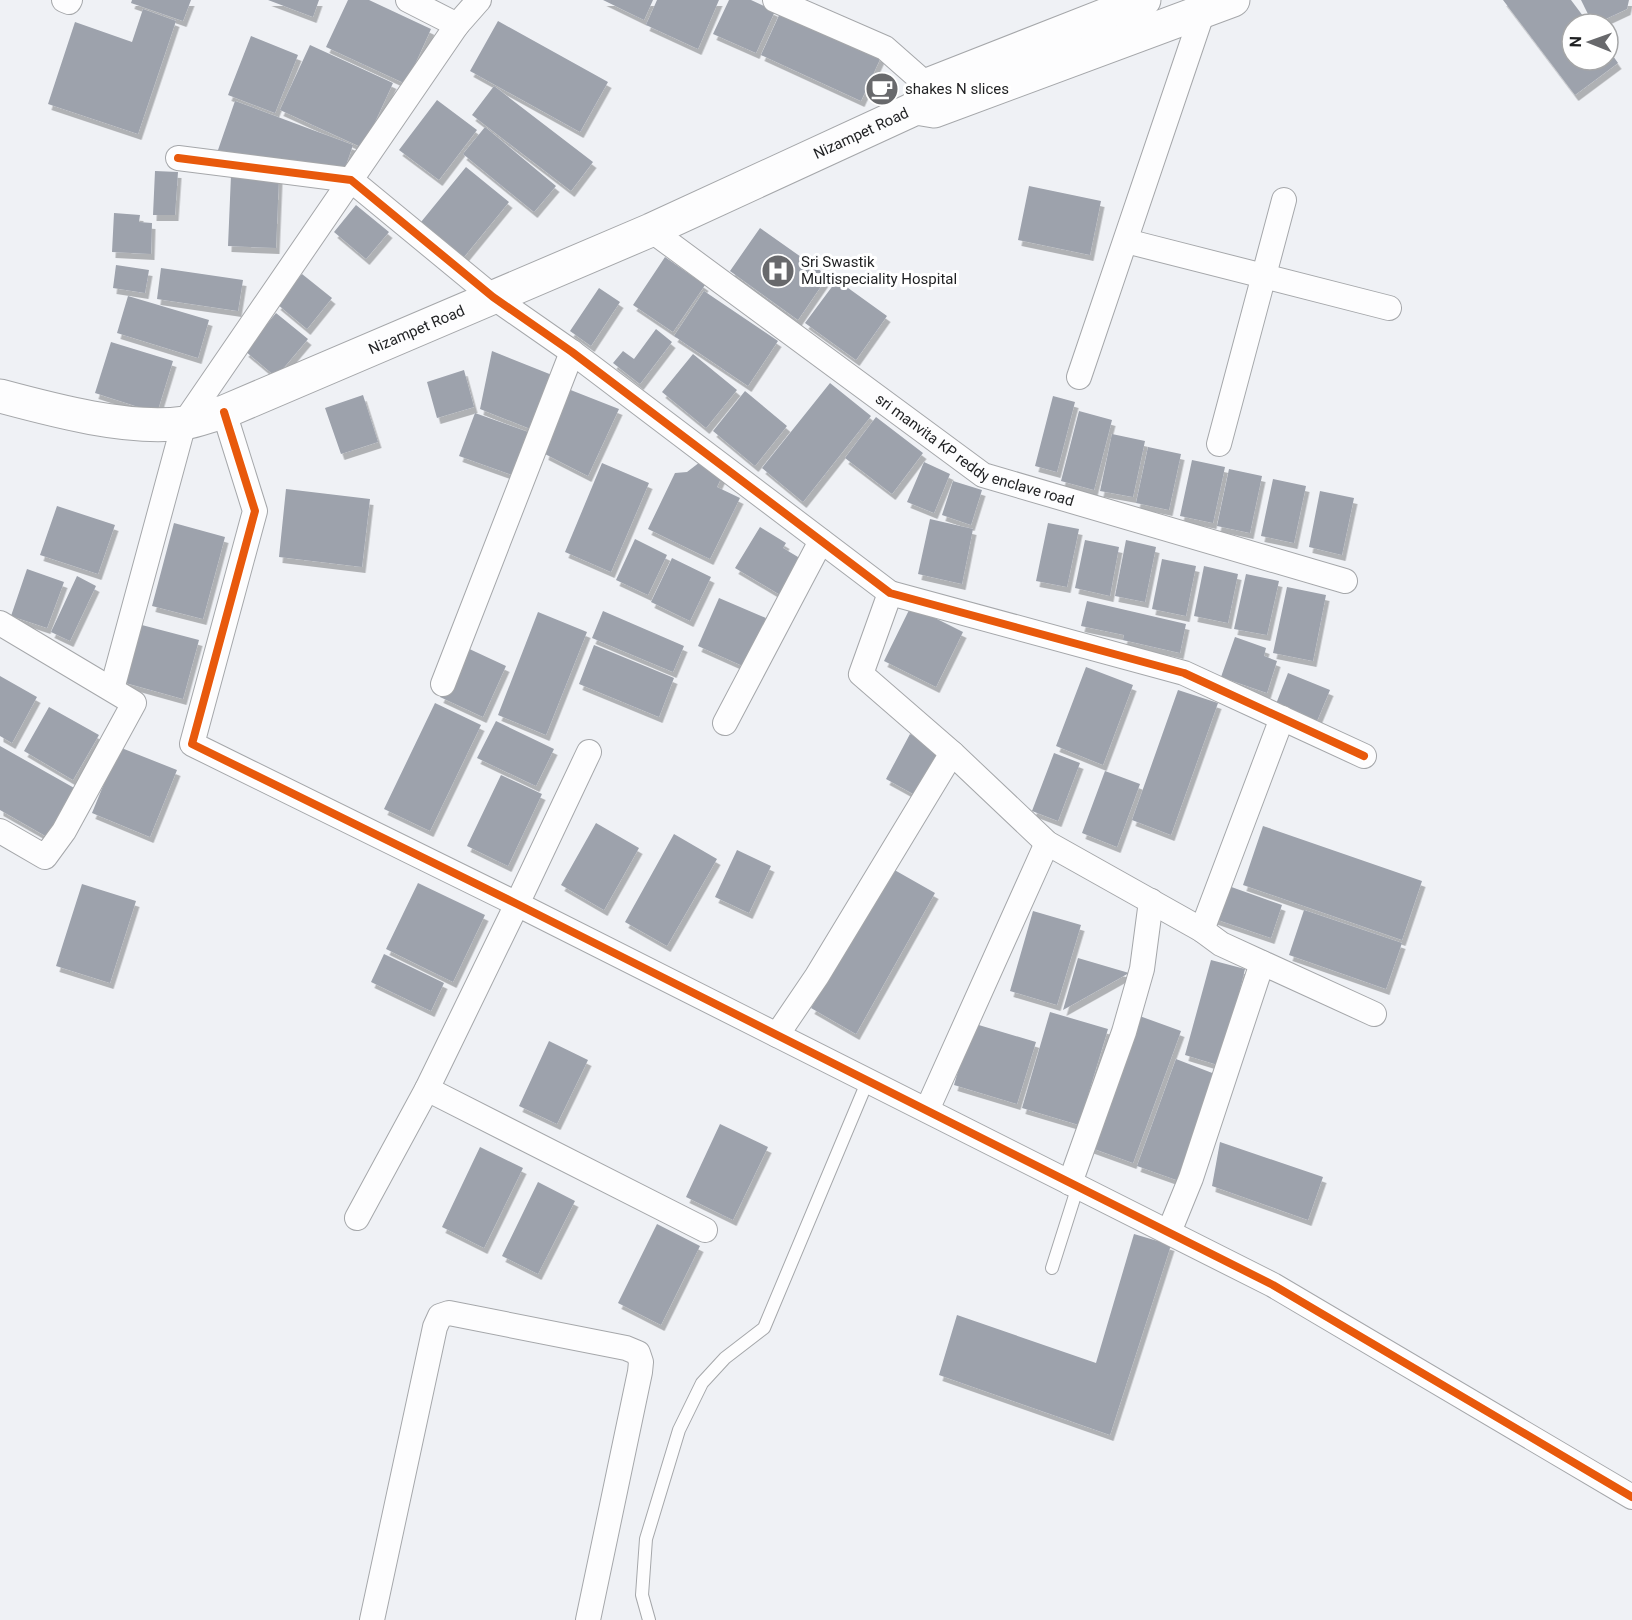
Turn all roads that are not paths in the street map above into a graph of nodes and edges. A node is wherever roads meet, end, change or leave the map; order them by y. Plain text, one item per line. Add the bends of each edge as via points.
1 (64, 0) edge
2 (70, 0) edge
3 (408, 0) edge
4 (479, 0) edge
5 (775, 0) edge
6 (1144, 0) edge
7 (1212, 4) edge
8 (458, 25) junction
9 (921, 97) junction
10 (178, 158) dead end
11 (351, 180) junction
12 (1284, 200) dead end
13 (651, 230) junction
14 (1126, 241) junction
15 (1264, 276) junction
16 (493, 297) junction
17 (1389, 308) dead end
18 (572, 352) junction
19 (1079, 377) dead end
20 (0, 396) edge
21 (224, 412) junction
22 (184, 423) junction
23 (1219, 444) dead end
24 (821, 541) junction
25 (1345, 581) dead end
26 (890, 592) junction
27 (0, 623) edge
28 (443, 684) dead end
29 (112, 689) junction
30 (1282, 718) junction
31 (725, 723) dead end
32 (589, 752) dead end
33 (952, 753) junction
34 (1364, 756) dead end
35 (0, 831) edge
36 (1047, 843) junction
37 (1151, 901) junction
38 (517, 904) junction
39 (1202, 930) junction
40 (1262, 963) junction
41 (1374, 1014) dead end
42 (777, 1035) junction
43 (868, 1080) junction
44 (427, 1089) junction
45 (927, 1110) junction
46 (1074, 1184) junction
47 (357, 1218) dead end
48 (705, 1230) dead end
49 (1169, 1232) junction
50 (1052, 1268) dead end
51 (1632, 1497) edge
52 (372, 1620) edge
53 (588, 1620) edge
54 (649, 1620) edge

1 - 2 street
3 - 8 street
4 - 8 street
5 - 9 street via 885,48
6 - 9 main road, Nizampet Road
7 - 9 main road, Nizampet Road via 934,111
7 - 14 street
8 - 11 street
9 - 13 main road, Nizampet Road
10 - 11 street
11 - 16 street
11 - 22 street
12 - 15 street
13 - 16 main road, Nizampet Road
13 - 25 street, sri manvita KP reddy enclave road via 983,475
14 - 15 street
14 - 19 street
15 - 17 street
15 - 23 street
16 - 18 street
16 - 21 main road, Nizampet Road
18 - 24 street
18 - 28 street
20 - 22 main road, Nizampet Road via 108,419 144,424
21 - 22 main road, Nizampet Road
21 - 38 street via 255,511 192,744
22 - 29 street
24 - 26 street
24 - 31 street
26 - 30 street via 1184,673
26 - 33 street via 861,674
27 - 29 street
29 - 35 street via 134,703 64,831 45,856
30 - 34 street
30 - 39 street
32 - 38 street
33 - 36 street
33 - 42 street
36 - 37 street
36 - 45 street
37 - 39 street
37 - 46 street via 1142,969
38 - 42 street
38 - 44 street
39 - 40 street via 1221,944
40 - 41 street
40 - 49 street via 1191,1178
42 - 43 street
43 - 45 street
43 - 54 lane via 764,1328 725,1358 702,1383 679,1430 646,1539 642,1595
44 - 47 street
44 - 48 street
45 - 46 street
46 - 49 street
46 - 50 lane
49 - 51 street via 1273,1285
52 - 53 street via 435,1327 440,1316 449,1313 638,1353 640,1372

